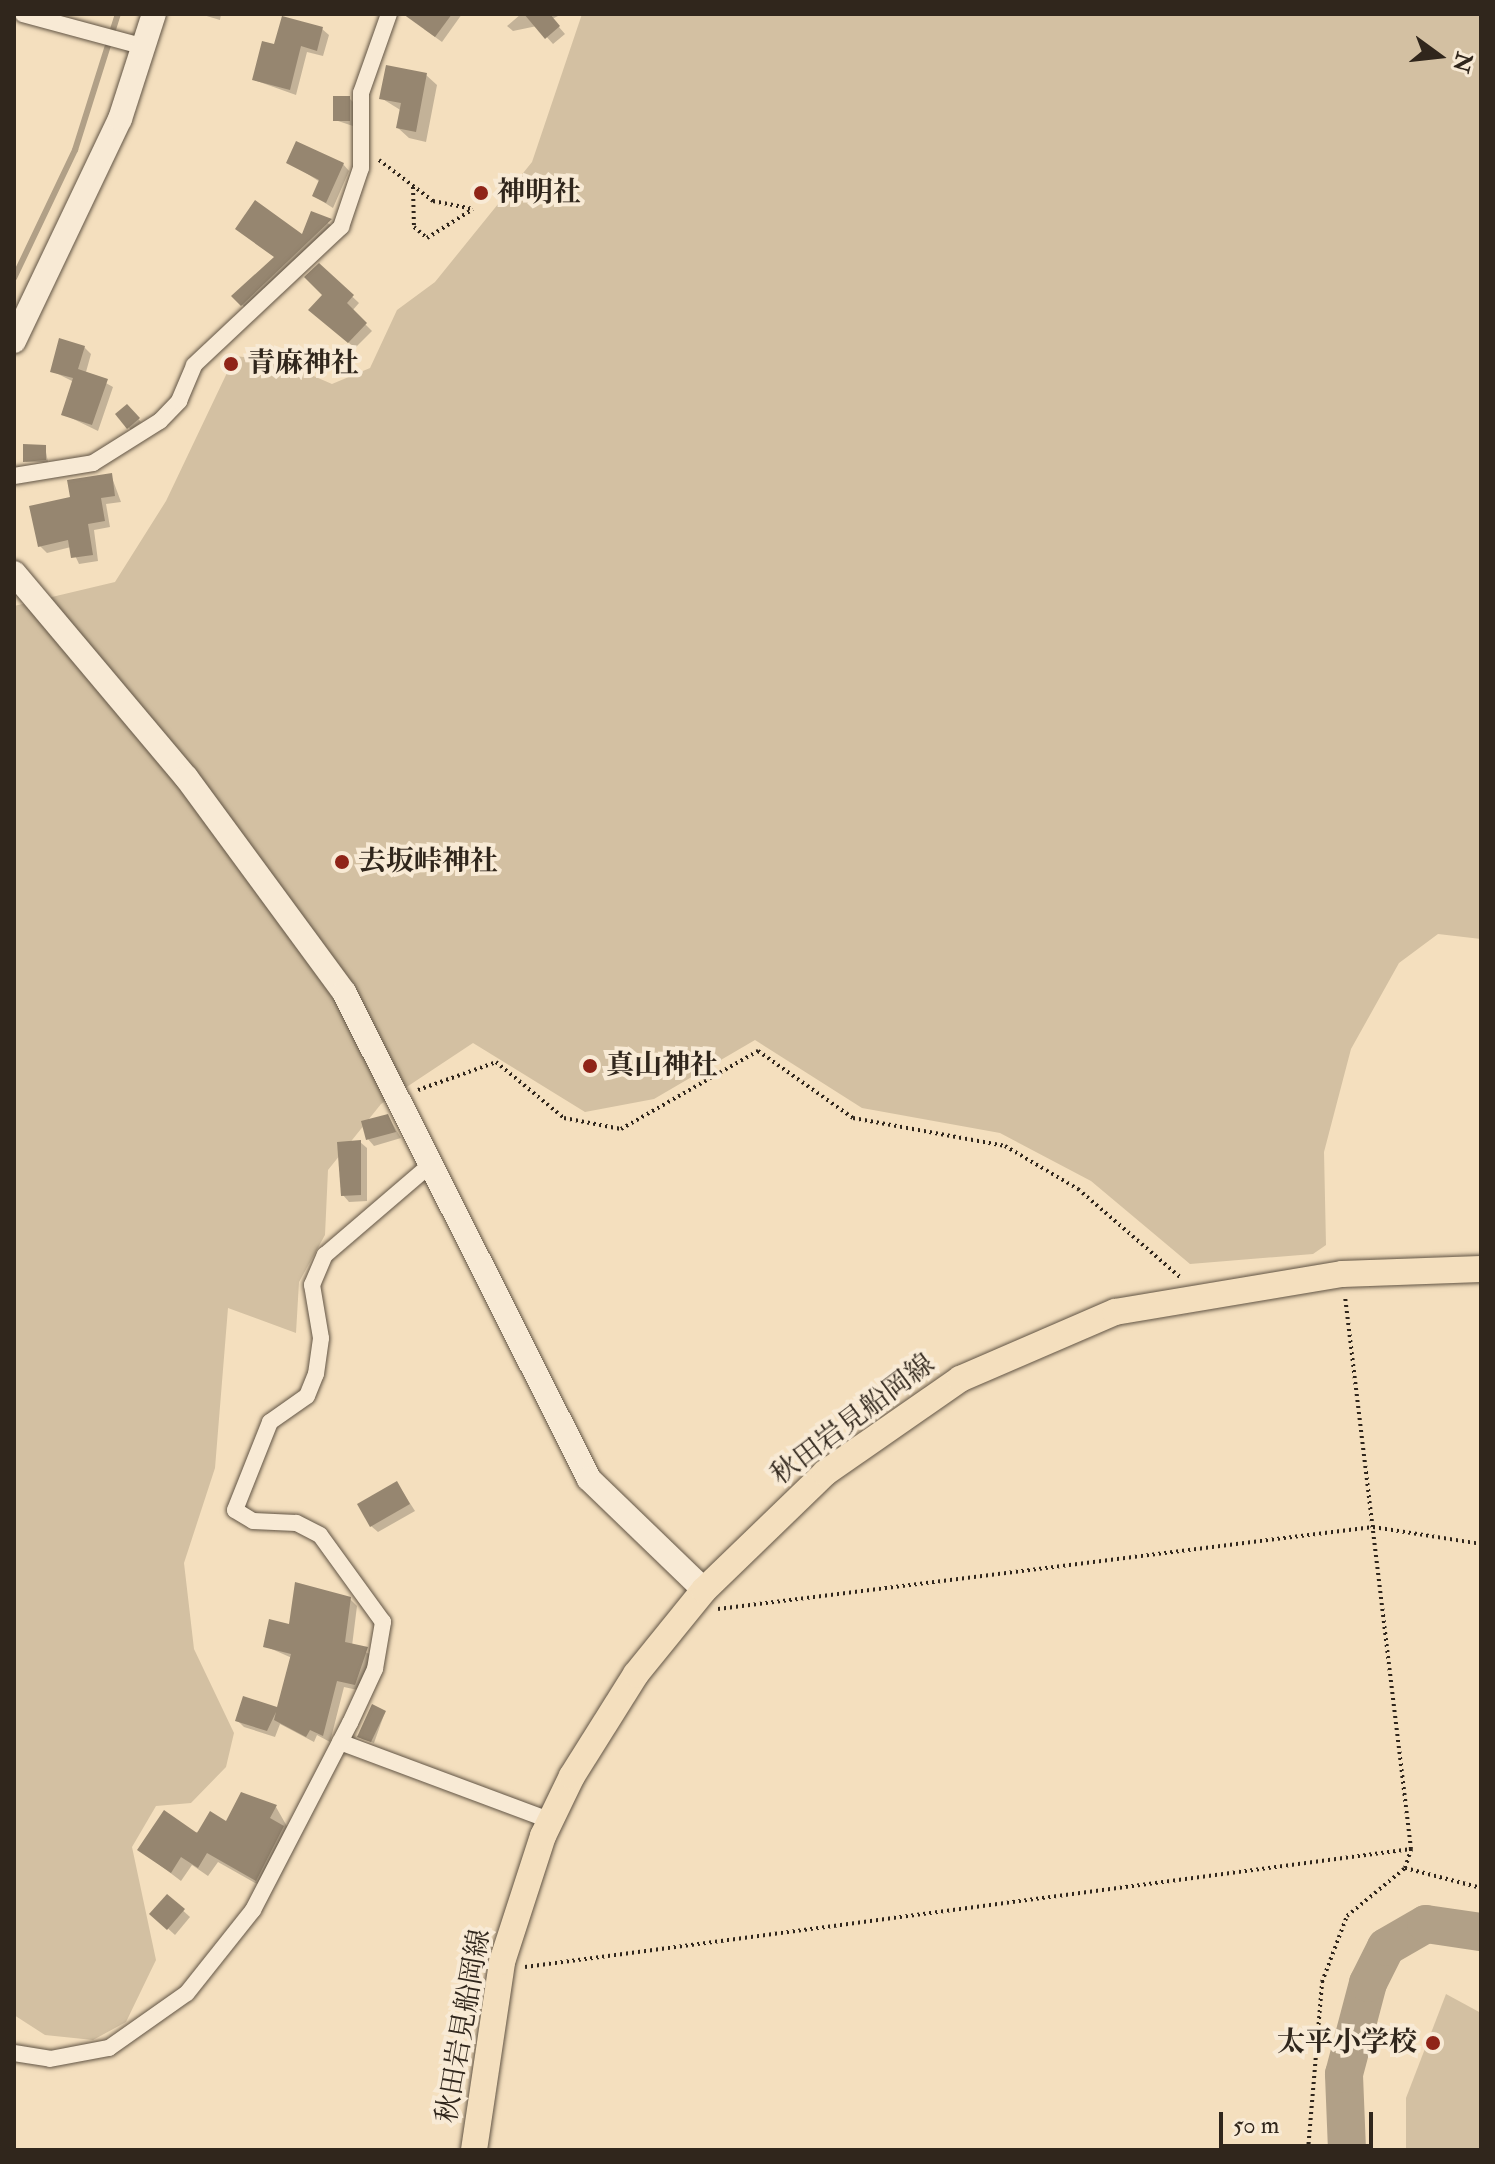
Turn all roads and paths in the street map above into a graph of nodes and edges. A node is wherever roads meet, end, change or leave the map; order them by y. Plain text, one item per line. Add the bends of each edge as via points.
1 (23, 14) edge
2 (154, 14) edge
3 (389, 14) edge
4 (145, 47) junction
5 (385, 162) dead end
6 (414, 186) junction
7 (14, 341) edge
8 (14, 476) edge
9 (14, 573) edge
10 (398, 1098) junction
11 (430, 1165) junction
12 (1481, 1269) edge
13 (1342, 1274) junction
14 (1200, 1294) junction
15 (1373, 1527) junction
16 (1481, 1544) edge
17 (696, 1601) junction
18 (340, 1742) junction
19 (551, 1821) junction
20 (1411, 1849) junction
21 (1405, 1868) junction
22 (1481, 1888) edge
23 (501, 1970) junction
24 (14, 2053) edge
25 (474, 2150) edge
26 (1308, 2150) edge

1 - 4 street
2 - 4 street
3 - 8 street via 361,93 361,168 341,227 194,365 179,401 160,421 93,463
4 - 7 street via 120,119
5 - 6 path
6 - 6 path via 433,201 473,209 427,238 414,227
9 - 10 street via 297,922 344,992
10 - 11 street
10 - 14 path via 496,1062 564,1118 621,1129 758,1051 853,1118 1005,1146 1078,1189
11 - 17 street via 589,1479
11 - 18 street via 325,1255 312,1285 321,1338 316,1374 307,1396 270,1422 235,1510 253,1521 296,1523 320,1535 383,1622 375,1669
12 - 13 main road, 秋田岩見船岡線
13 - 14 main road, 秋田岩見船岡線
13 - 15 path
14 - 17 main road, 秋田岩見船岡線 via 1115,1312 960,1379 825,1473
15 - 16 path
15 - 17 path
15 - 20 path
17 - 19 main road, 秋田岩見船岡線 via 636,1674
18 - 19 street
18 - 24 street via 253,1910 187,1993 109,2048 50,2059
19 - 23 main road, 秋田岩見船岡線
20 - 21 path
20 - 23 path
21 - 22 path
21 - 26 path via 1347,1916 1322,1982
23 - 25 main road, 秋田岩見船岡線

